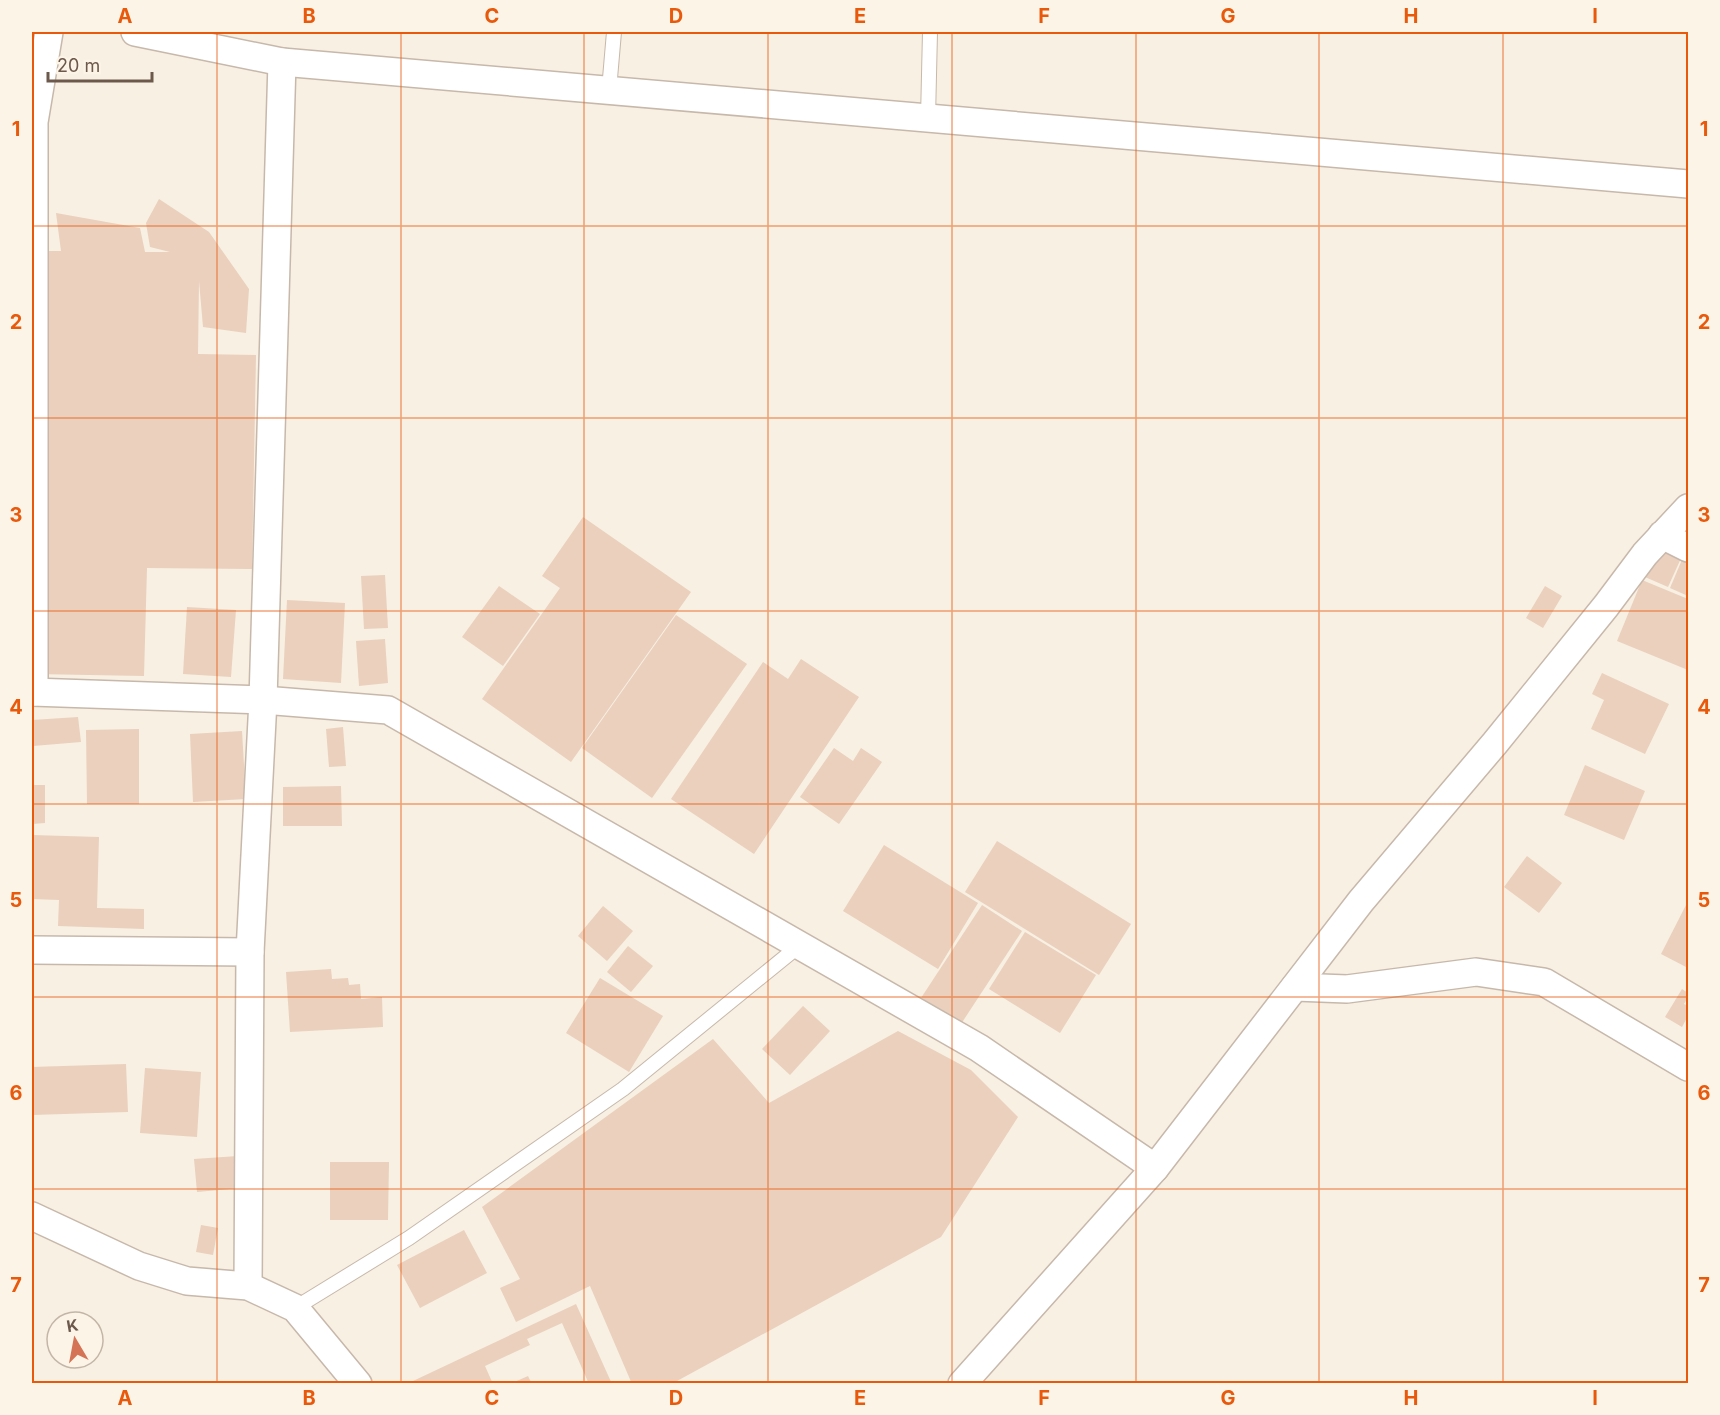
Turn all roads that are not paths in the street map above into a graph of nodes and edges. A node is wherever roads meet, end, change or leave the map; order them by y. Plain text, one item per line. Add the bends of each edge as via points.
1 (49, 32) edge
2 (135, 32) edge
3 (614, 32) edge
4 (930, 32) edge
5 (282, 62) junction
6 (609, 90) junction
7 (928, 118) junction
8 (33, 121) edge
9 (1689, 184) edge
10 (1689, 508) edge
11 (1662, 535) junction
12 (1689, 548) edge
13 (33, 692) edge
14 (262, 700) junction
15 (800, 945) junction
16 (32, 950) edge
17 (250, 952) junction
18 (1295, 987) junction
19 (1689, 1067) edge
20 (1155, 1168) junction
21 (32, 1216) edge
22 (248, 1286) junction
23 (295, 1308) junction
24 (358, 1383) edge
25 (962, 1383) edge

1 - 8 street
2 - 5 street
3 - 6 lane
4 - 7 lane
5 - 6 street
5 - 14 street
6 - 7 street
7 - 9 street
8 - 13 street
10 - 11 street
11 - 12 street
11 - 18 street
13 - 14 street
14 - 15 street via 388,710
14 - 17 street
15 - 20 street via 979,1048
15 - 23 lane via 622,1089 409,1238
16 - 17 street
17 - 22 street
18 - 19 street via 1347,989 1476,972 1544,982
18 - 20 street
20 - 25 street
21 - 22 street via 139,1266 188,1281
22 - 23 street
23 - 24 street

